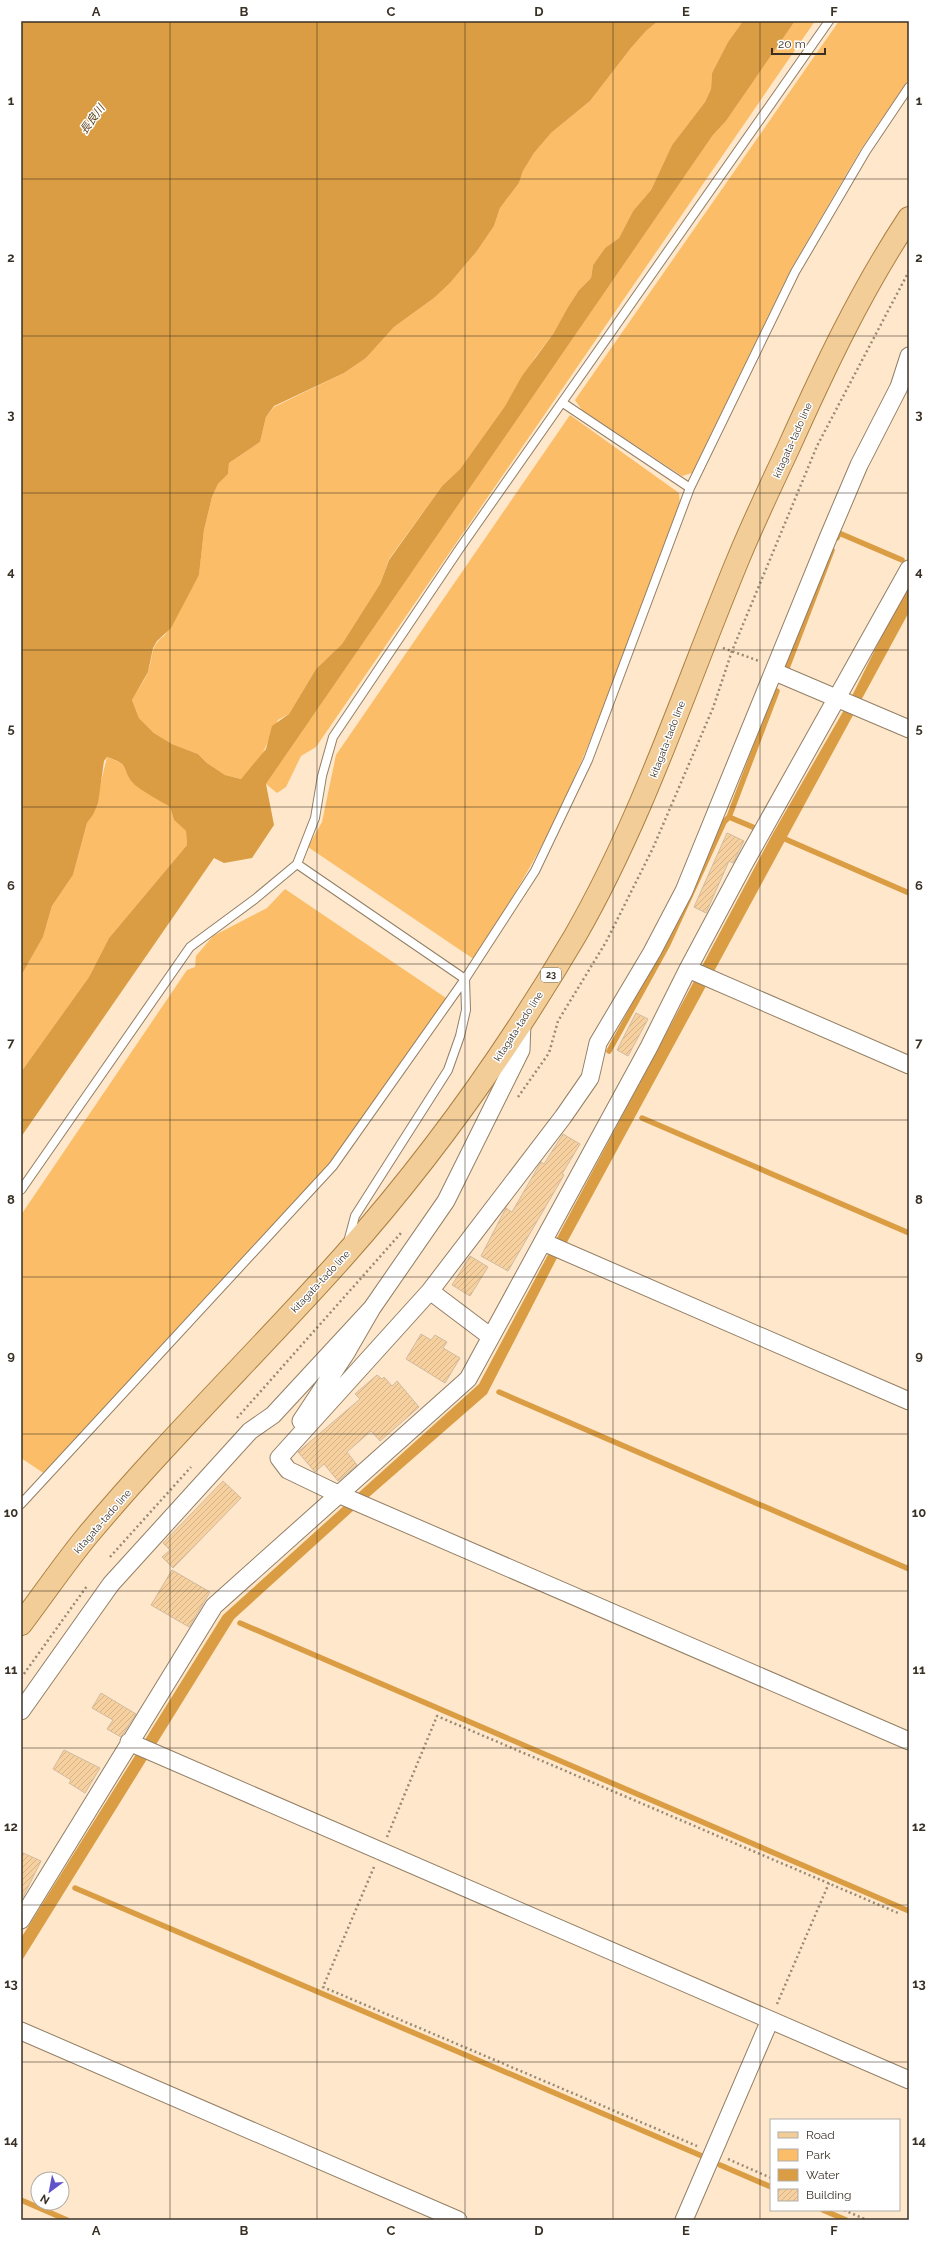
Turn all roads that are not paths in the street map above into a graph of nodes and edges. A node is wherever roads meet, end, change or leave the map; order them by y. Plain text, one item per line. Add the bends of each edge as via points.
1 (829, 21) edge
2 (909, 87) edge
3 (909, 218) edge
4 (909, 356) edge
5 (563, 402) junction
6 (690, 488) junction
7 (909, 569) edge
8 (776, 669) junction
9 (840, 699) junction
10 (909, 729) edge
11 (297, 864) junction
12 (691, 971) junction
13 (465, 979) junction
14 (522, 1023) junction
15 (909, 1065) edge
16 (21, 1190) edge
17 (545, 1243) junction
18 (344, 1256) junction
19 (430, 1291) junction
20 (372, 1308) junction
21 (491, 1337) junction
22 (909, 1400) edge
23 (279, 1458) junction
24 (342, 1496) junction
25 (21, 1504) edge
26 (21, 1624) edge
27 (21, 1712) edge
28 (909, 1741) edge
29 (132, 1744) junction
30 (21, 1920) edge
31 (770, 2020) junction
32 (21, 2031) edge
33 (909, 2080) edge
34 (458, 2220) edge
35 (684, 2220) edge

1 - 5 lane
2 - 6 lane via 866,151 795,272
3 - 14 main road, kitagata-tado line / 23 via 878,265 833,349 740,555 650,783 610,868 576,933
4 - 8 street via 899,387 859,465
5 - 6 lane
5 - 11 lane via 460,548 333,737 314,818
6 - 13 lane via 588,760 535,871
7 - 9 street
8 - 9 street
8 - 19 street via 684,891 652,952 598,1043 590,1078
9 - 10 street
9 - 12 street
11 - 13 lane
11 - 16 lane via 190,947
12 - 15 street
12 - 17 street
13 - 18 lane via 466,1010 448,1070 355,1216
13 - 25 lane via 333,1166
14 - 18 main road, kitagata-tado line / 23 via 453,1122
14 - 20 street via 521,1050 446,1201
17 - 21 street
17 - 22 street
18 - 26 main road, kitagata-tado line / 23 via 169,1444 86,1538
19 - 21 street
19 - 23 street
20 - 23 street
20 - 27 street via 273,1415 250,1431 111,1584
21 - 24 street via 468,1379
23 - 24 street via 288,1470
24 - 28 street
24 - 29 street via 214,1606
29 - 30 street
29 - 31 street
31 - 33 street
31 - 35 street
32 - 34 street

